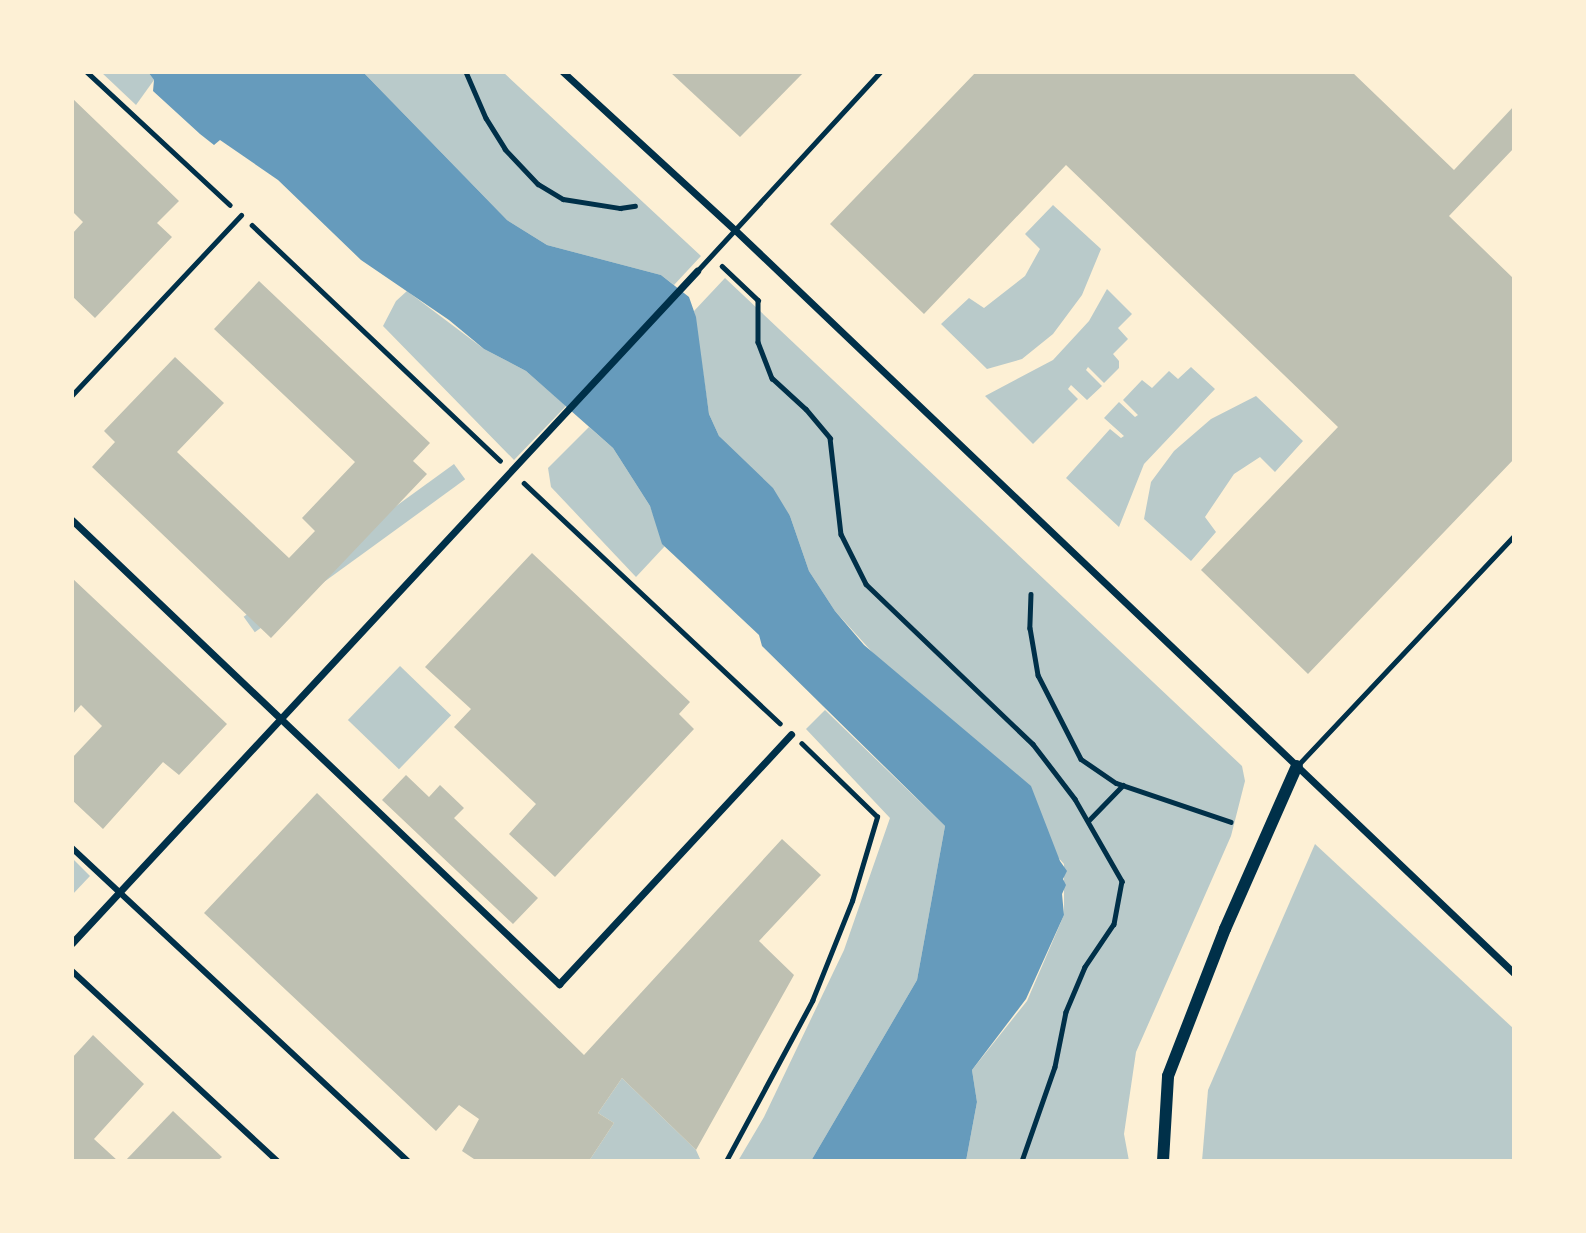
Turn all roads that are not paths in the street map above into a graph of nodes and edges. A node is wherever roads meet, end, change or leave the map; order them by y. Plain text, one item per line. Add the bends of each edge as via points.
1 (563, 72) edge
2 (880, 72) edge
3 (241, 215) road end
4 (735, 230) junction
5 (697, 271) joint
6 (72, 395) edge
7 (72, 520) edge
8 (1514, 536) edge
9 (281, 719) junction
10 (791, 734) road end
11 (1297, 765) junction
12 (72, 848) edge
13 (119, 892) junction
14 (72, 943) edge
15 (72, 971) edge
16 (1514, 973) edge
17 (277, 1161) edge
18 (408, 1161) edge
19 (1163, 1161) edge

1 - 4 street
2 - 4 lane
3 - 6 lane
4 - 5 lane
4 - 11 street
5 - 9 street
7 - 9 street
8 - 11 lane
9 - 10 street via 559,984
9 - 13 street
11 - 16 street
11 - 19 street via 1225,929 1168,1076
12 - 13 street
13 - 14 street
13 - 18 street
15 - 17 street

